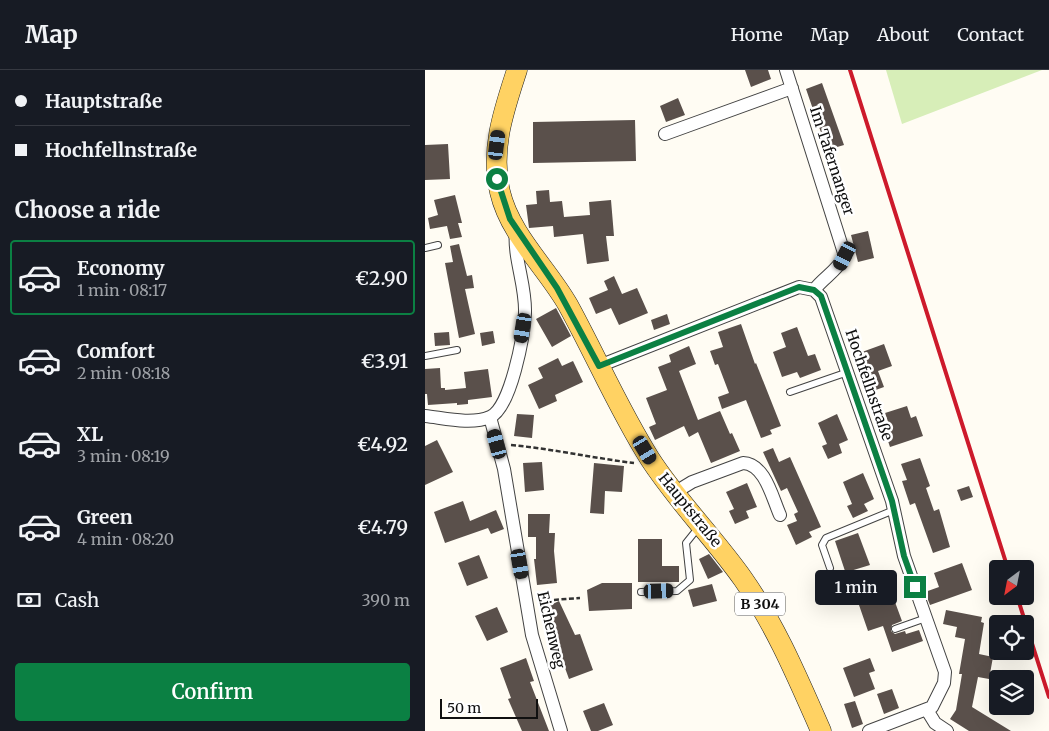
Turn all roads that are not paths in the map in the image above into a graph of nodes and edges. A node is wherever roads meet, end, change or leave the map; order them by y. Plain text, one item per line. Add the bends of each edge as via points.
1 (517, 70) edge
2 (786, 70) edge
3 (792, 88) junction
4 (665, 134) dead end
5 (516, 230) junction
6 (437, 246) dead end
7 (425, 248) edge
8 (814, 290) junction
9 (457, 350) dead end
10 (425, 356) edge
11 (599, 366) junction
12 (848, 372) junction
13 (790, 392) dead end
14 (425, 416) edge
15 (490, 417) junction
16 (675, 493) junction
17 (894, 510) junction
18 (780, 515) dead end
19 (701, 525) junction
20 (830, 568) dead end
21 (641, 592) dead end
22 (926, 618) junction
23 (895, 629) dead end
24 (927, 710) junction
25 (561, 731) edge
26 (821, 731) edge
27 (869, 731) edge
28 (947, 731) edge

1 - 5 main road, Hauptstraße / B 304 via 499,132 496,162 500,194
2 - 3 street, Im Tafernanger
3 - 4 street
3 - 8 street, Im Tafernanger via 845,256 839,268
5 - 11 main road, Hauptstraße / B 304 via 557,288
5 - 15 street via 514,246 523,281 525,313 513,381 503,403
6 - 7 lane
8 - 11 street via 799,287
8 - 12 street, Hochfellnstraße via 821,296
9 - 10 lane
11 - 16 main road, Hauptstraße / B 304 via 645,450
12 - 13 lane
12 - 17 street, Hochfellnstraße
14 - 15 street via 468,420
15 - 25 street, Eichenweg via 504,469 533,635
16 - 18 street via 692,482 749,463 759,470
16 - 19 main road, Hauptstraße / B 304
17 - 20 lane via 826,538 822,546
17 - 22 street, Hochfellnstraße via 904,556
19 - 21 lane via 686,543 690,580 677,590
19 - 26 main road, Hauptstraße / B 304 via 760,605 785,649
22 - 23 lane
22 - 24 street, Hochfellnstraße via 945,672 944,683
24 - 27 street
24 - 28 street via 935,723

